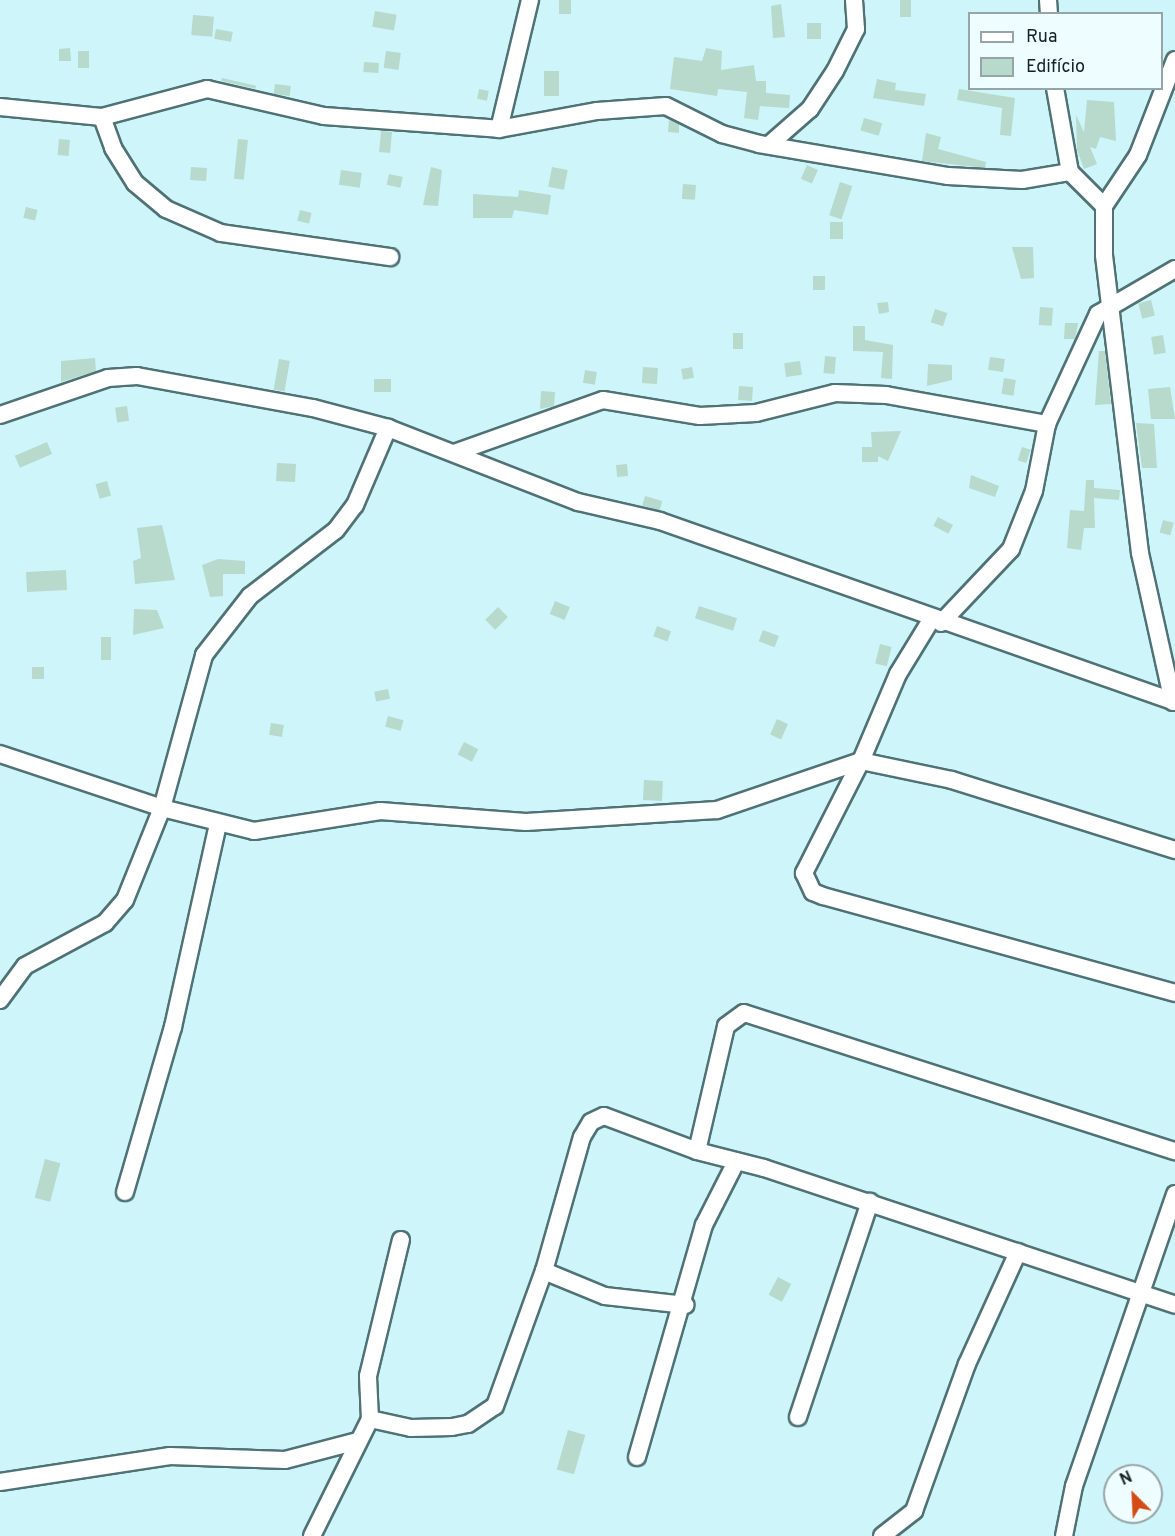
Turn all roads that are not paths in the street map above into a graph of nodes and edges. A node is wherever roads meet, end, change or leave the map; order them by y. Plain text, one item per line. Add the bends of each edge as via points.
1 (530, 0) edge
2 (854, 0) edge
3 (1175, 60) edge
4 (1055, 90) edge
5 (0, 107) edge
6 (102, 117) junction
7 (500, 129) junction
8 (770, 144) junction
9 (1070, 172) junction
10 (1104, 206) junction
11 (390, 257) dead end
12 (1175, 269) edge
13 (1112, 301) junction
14 (0, 415) edge
15 (1047, 424) junction
16 (388, 428) junction
17 (454, 453) junction
18 (936, 621) junction
19 (1174, 702) edge
20 (0, 754) edge
21 (861, 761) junction
22 (162, 808) junction
23 (218, 824) junction
24 (1175, 850) edge
25 (1175, 993) edge
26 (0, 1000) edge
27 (698, 1151) junction
28 (1175, 1151) edge
29 (736, 1162) junction
30 (125, 1192) dead end
31 (1175, 1194) edge
32 (870, 1202) junction
33 (400, 1240) dead end
34 (1018, 1252) junction
35 (544, 1271) junction
36 (1144, 1294) junction
37 (685, 1305) junction
38 (1175, 1305) edge
39 (798, 1417) dead end
40 (370, 1419) junction
41 (358, 1441) junction
42 (637, 1457) dead end
43 (0, 1482) edge
44 (312, 1536) edge
45 (882, 1536) edge
46 (1064, 1536) edge

1 - 7 street
2 - 8 street via 856,29 835,71 810,109
3 - 10 street via 1138,155
4 - 9 street
5 - 6 street
6 - 7 street via 207,89 324,116
6 - 11 street via 113,148 135,183 166,208 221,233 294,248
7 - 8 street via 597,111 666,106 722,134
8 - 9 street via 980,181
9 - 10 street
10 - 13 street
12 - 13 street
13 - 15 street via 1098,314
13 - 19 street via 1140,553
14 - 16 street via 108,378 137,376 241,392
15 - 17 street via 845,393 756,413 700,416 603,400
15 - 18 street via 1034,491 1011,549
16 - 17 street
16 - 22 street via 355,505 336,530 250,596 204,655
17 - 18 street via 578,502 660,521
18 - 19 street
18 - 21 street via 898,674
20 - 22 street
21 - 23 street via 717,810 664,817 616,813 526,822 380,811 282,830
21 - 24 street via 952,780
21 - 25 street via 809,856 804,873 813,892
22 - 23 street
22 - 26 street via 129,889 111,915 25,966
23 - 30 street via 173,1027
27 - 28 street via 726,1026 744,1013
27 - 29 street
27 - 35 street via 615,1117 596,1118 582,1137
29 - 32 street
29 - 37 street via 704,1225
31 - 36 street
32 - 34 street
32 - 39 street
33 - 40 street via 368,1376
34 - 36 street
34 - 45 street via 967,1364 914,1511
35 - 37 street via 605,1296
35 - 40 street via 495,1406 487,1415 452,1427 411,1428
36 - 38 street
36 - 46 street via 1074,1486
37 - 42 street
40 - 41 street
41 - 43 street via 285,1460 171,1456
41 - 44 street

